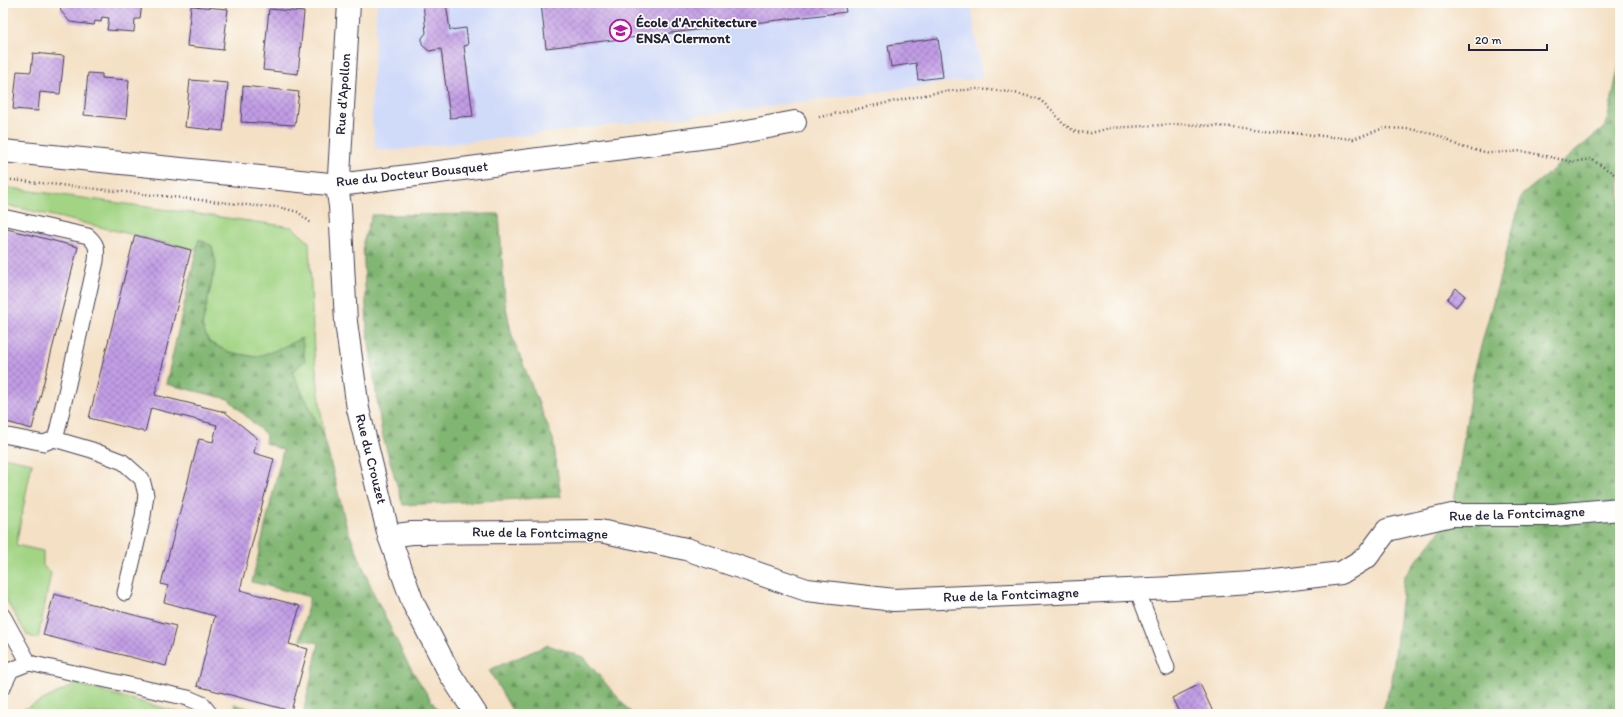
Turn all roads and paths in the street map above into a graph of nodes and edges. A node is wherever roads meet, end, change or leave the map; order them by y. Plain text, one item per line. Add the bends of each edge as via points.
1 (349, 3) edge
2 (795, 122) joint
3 (3, 151) edge
4 (1620, 174) edge
5 (3, 179) edge
6 (339, 185) junction
7 (3, 217) edge
8 (311, 223) dead end
9 (3, 435) edge
10 (54, 439) junction
11 (1620, 509) edge
12 (389, 536) junction
13 (1620, 549) edge
14 (1620, 553) edge
15 (1137, 589) junction
16 (125, 593) dead end
17 (3, 616) edge
18 (30, 663) junction
19 (1167, 668) dead end
20 (3, 687) edge
21 (210, 714) edge
22 (476, 714) edge

1 - 6 street, Rue d'Apollon
2 - 4 path via 939,92 977,89 1039,98 1063,124 1076,132 1091,133 1110,128 1180,124 1353,139 1384,128 1410,129 1437,135 1461,147 1490,153 1522,151 1572,162 1591,159 1614,174
2 - 6 street, Rue du Docteur Bousquet via 732,134
3 - 6 street, Rue du Docteur Bousquet
5 - 8 path via 278,207 298,212
6 - 12 street, Rue du Crouzet via 346,322 358,409
7 - 10 lane via 88,236 96,243 96,261
9 - 10 lane via 44,443
10 - 16 lane via 123,462 142,479 146,495 143,516
11 - 15 street, Rue de la Fontcimagne via 1554,515 1452,515 1387,530 1367,557 1341,573 1267,582
12 - 15 street, Rue de la Fontcimagne via 412,533 600,531 686,549 807,590 894,600
12 - 22 street, Rue du Crouzet via 413,603 450,674
13 - 14 path
15 - 19 lane
17 - 18 lane
18 - 20 lane via 11,670
18 - 21 lane via 188,698 202,704

